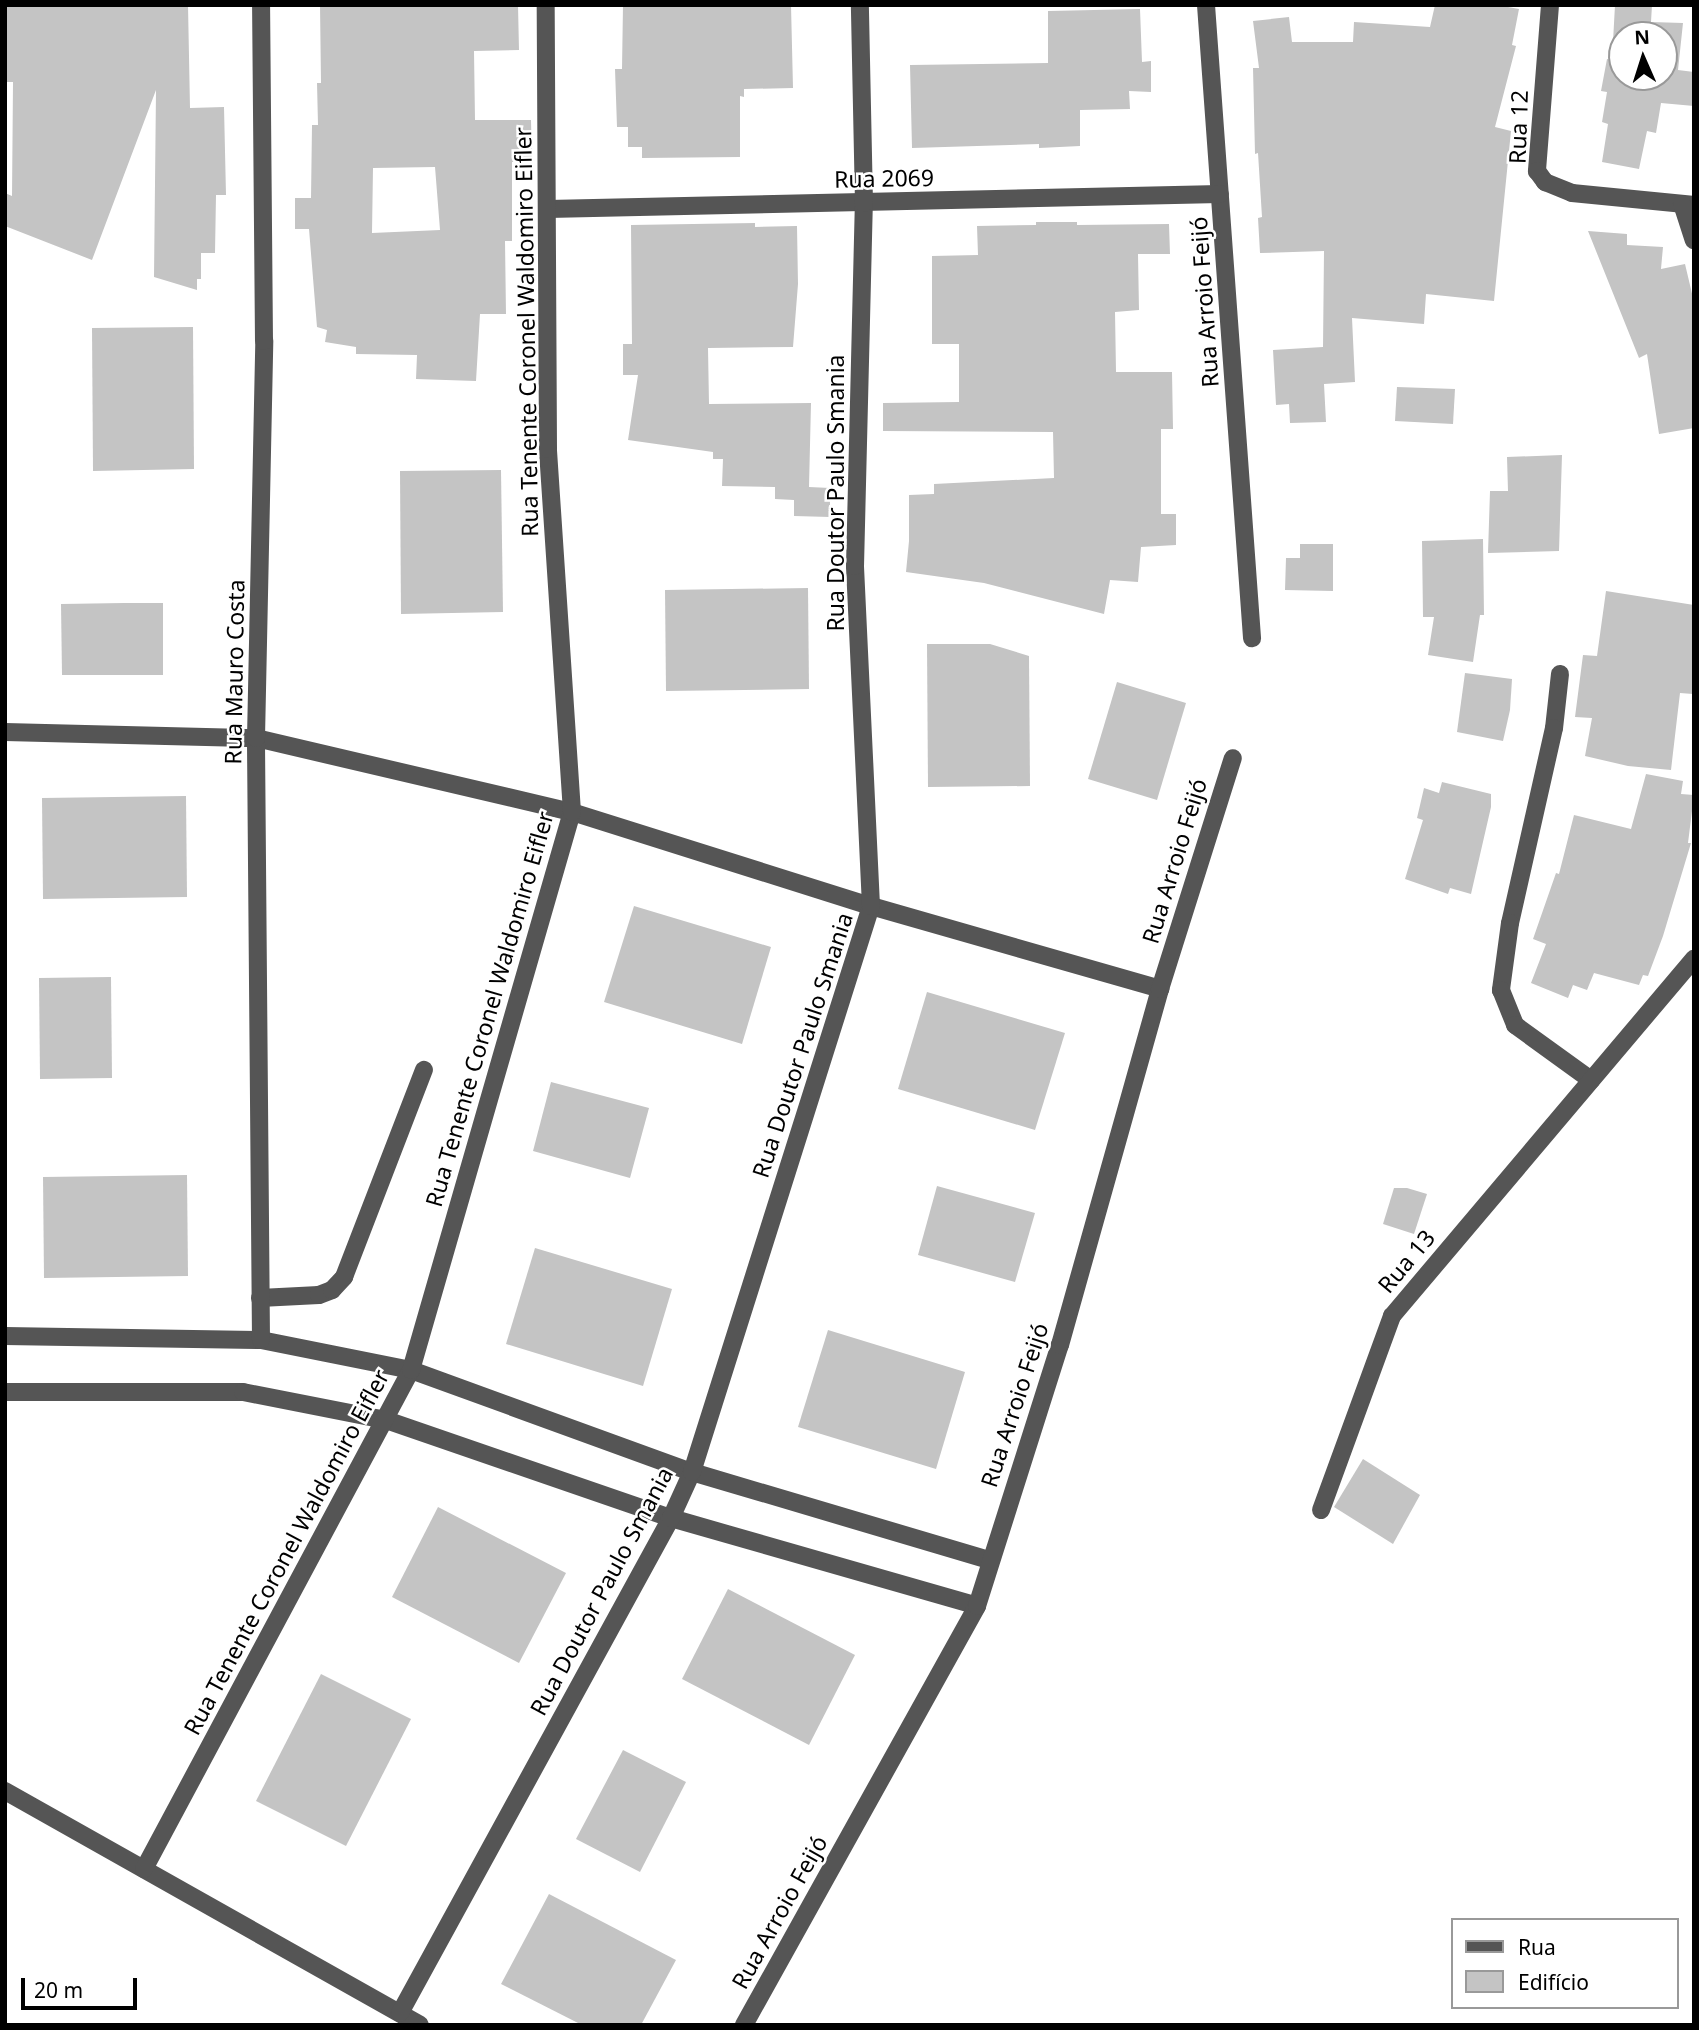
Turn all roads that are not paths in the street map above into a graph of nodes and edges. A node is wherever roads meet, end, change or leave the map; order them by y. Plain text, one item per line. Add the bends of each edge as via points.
1 (261, 5) edge
2 (546, 5) edge
3 (860, 5) edge
4 (1206, 5) edge
5 (1550, 5) edge
6 (1220, 194) junction
7 (864, 203) junction
8 (1688, 204) edge
9 (548, 209) junction
10 (1694, 240) edge
11 (1252, 638) dead end
12 (1560, 674) dead end
13 (5, 733) edge
14 (256, 738) junction
15 (1233, 758) dead end
16 (572, 813) junction
17 (871, 906) junction
18 (1694, 959) edge
19 (1160, 989) junction
20 (424, 1070) dead end
21 (1591, 1080) junction
22 (260, 1298) junction
23 (5, 1336) edge
24 (261, 1340) junction
25 (411, 1370) junction
26 (5, 1392) edge
27 (386, 1420) junction
28 (692, 1472) junction
29 (1321, 1510) dead end
30 (671, 1518) junction
31 (990, 1560) junction
32 (977, 1606) junction
33 (5, 1791) edge
34 (144, 1869) junction
35 (400, 2013) junction
36 (420, 2025) edge
37 (744, 2025) edge

1 - 14 street, Rua Mauro Costa via 264,355
2 - 9 street, Rua Tenente Coronel Waldomiro Eifler
3 - 7 street, Rua Doutor Paulo Smania
4 - 6 street, Rua Arroio Feijó
5 - 8 street, Rua 12 via 1537,172 1545,182 1572,193
6 - 7 street, Rua 2069
6 - 11 street, Rua Arroio Feijó
7 - 9 street, Rua 2069
7 - 17 street, Rua Doutor Paulo Smania via 855,566
8 - 10 street
9 - 16 street, Rua Tenente Coronel Waldomiro Eifler via 548,449
12 - 21 street via 1501,990 1516,1025
13 - 14 street
14 - 16 street
14 - 22 street, Rua Mauro Costa
15 - 19 street, Rua Arroio Feijó
16 - 17 street
16 - 25 street, Rua Tenente Coronel Waldomiro Eifler
17 - 19 street
17 - 28 street, Rua Doutor Paulo Smania
18 - 21 street, Rua 13
19 - 31 street, Rua Arroio Feijó via 1060,1345
20 - 22 street via 344,1277 332,1290 319,1295
21 - 29 street, Rua 13 via 1392,1316
22 - 24 street, Rua Mauro Costa
23 - 24 street
24 - 25 street
25 - 27 street, Rua Tenente Coronel Waldomiro Eifler
25 - 28 street
26 - 27 street via 243,1392
27 - 30 street
27 - 34 street, Rua Tenente Coronel Waldomiro Eifler
28 - 30 street, Rua Doutor Paulo Smania
28 - 31 street
30 - 32 street
30 - 35 street, Rua Doutor Paulo Smania
31 - 32 street, Rua Arroio Feijó
32 - 37 street, Rua Arroio Feijó
33 - 34 street
34 - 35 street
35 - 36 street

